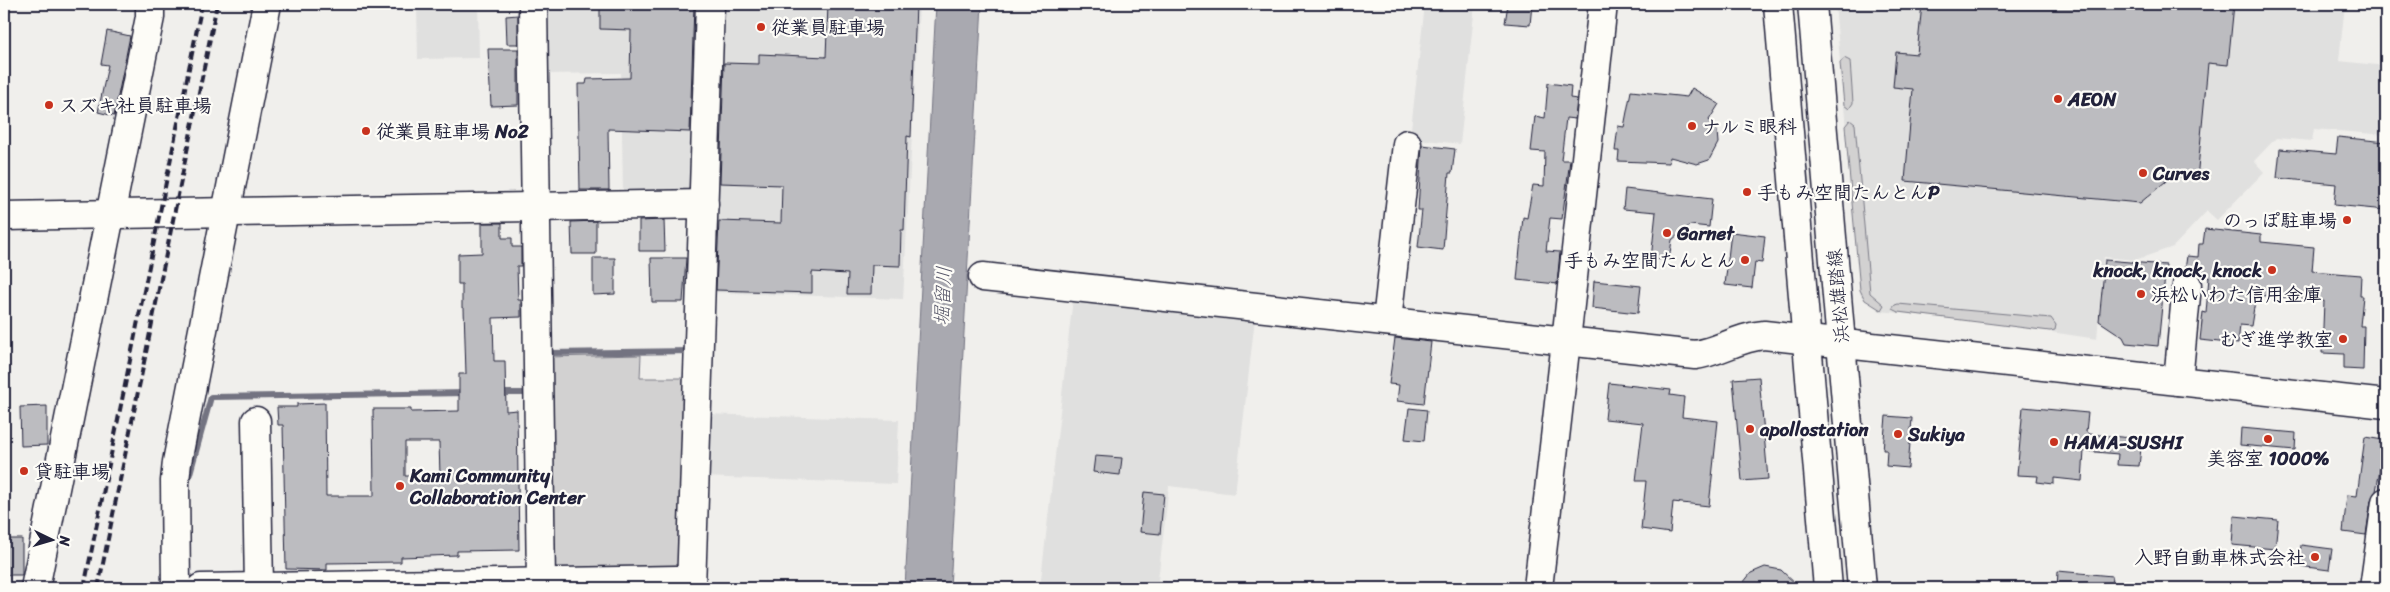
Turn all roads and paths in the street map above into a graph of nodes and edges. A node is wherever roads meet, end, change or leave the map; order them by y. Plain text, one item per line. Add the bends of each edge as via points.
1 (150, 4) edge
2 (268, 4) edge
3 (533, 4) edge
4 (710, 4) edge
5 (1603, 4) edge
6 (1778, 4) edge
7 (1812, 4) edge
8 (1407, 144) dead end
9 (704, 204) junction
10 (536, 206) junction
11 (226, 211) junction
12 (110, 214) junction
13 (4, 216) edge
14 (983, 277) dead end
15 (2187, 285) dead end
16 (1387, 321) junction
17 (1807, 340) junction
18 (1566, 341) junction
19 (1842, 344) junction
20 (2178, 381) junction
21 (2386, 404) edge
22 (256, 422) dead end
23 (2386, 502) edge
24 (541, 583) junction
25 (684, 584) edge
26 (492, 586) edge
27 (259, 587) edge
28 (35, 588) edge
29 (176, 588) edge
30 (201, 588) edge
31 (1538, 588) edge
32 (1828, 588) edge
33 (1862, 588) edge
34 (2374, 588) edge

1 - 12 street
2 - 11 street
3 - 10 street
4 - 9 street
5 - 18 street
6 - 17 street, 浜松雄踏線
7 - 19 street, 浜松雄踏線
8 - 16 street
9 - 10 street
9 - 25 street
10 - 11 street
10 - 24 street
11 - 12 street
11 - 29 street via 177,462
12 - 13 street
12 - 28 street
14 - 16 street
15 - 20 street
16 - 18 street
17 - 18 street via 1752,336 1695,355
17 - 19 street
17 - 32 street, 浜松雄踏線
18 - 31 street
19 - 20 street
19 - 33 street, 浜松雄踏線
20 - 21 street
22 - 27 street
23 - 34 street
24 - 25 street
24 - 26 street
26 - 27 street
27 - 30 street

